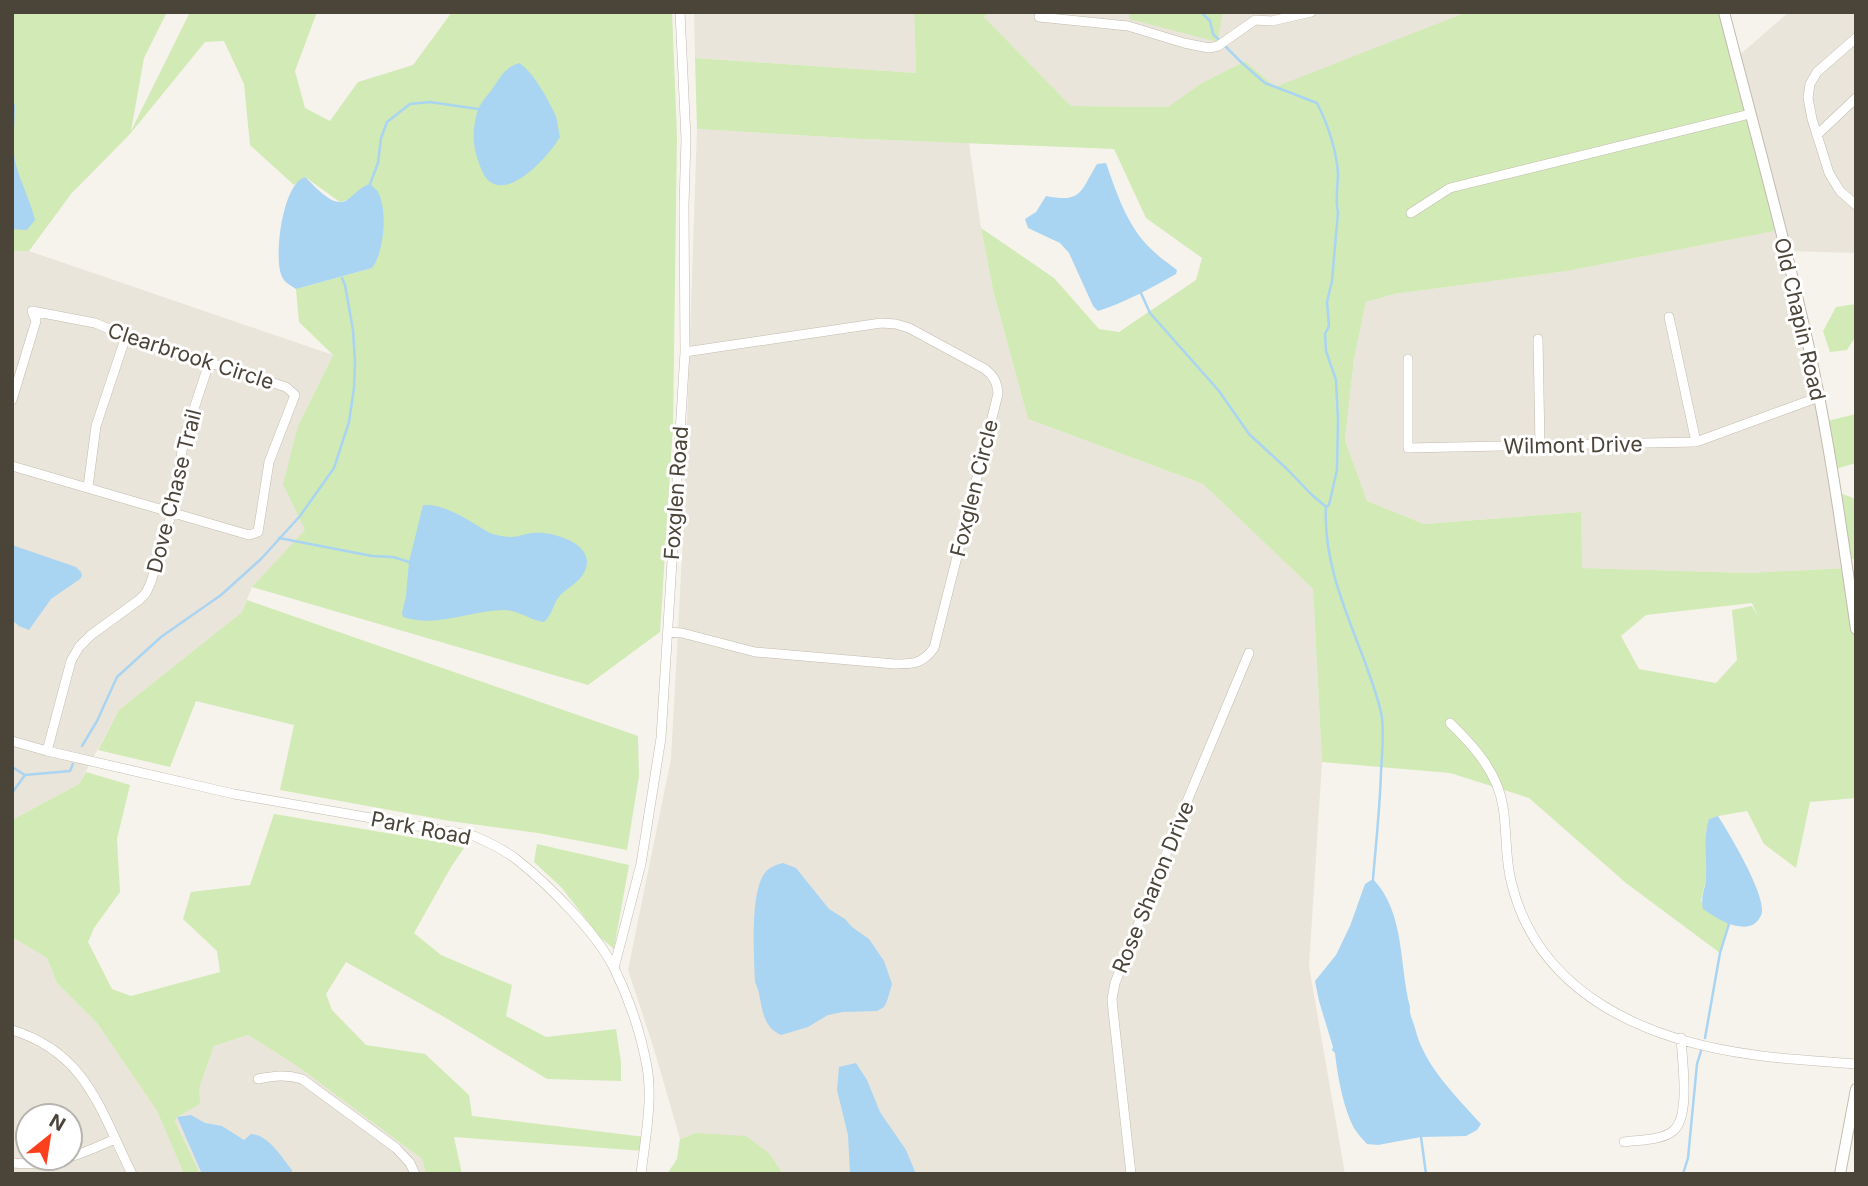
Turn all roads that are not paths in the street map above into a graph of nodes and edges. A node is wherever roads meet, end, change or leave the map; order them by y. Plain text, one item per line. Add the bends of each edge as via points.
1 (680, 12) edge
2 (1311, 12) edge
3 (1724, 12) edge
4 (1039, 17) dead end
5 (1856, 38) edge
6 (1856, 99) edge
7 (1750, 114) junction
8 (1818, 134) junction
9 (1856, 205) edge
10 (1410, 214) dead end
11 (1669, 317) dead end
12 (126, 337) junction
13 (1538, 339) dead end
14 (684, 352) junction
15 (1408, 359) dead end
16 (209, 363) junction
17 (1819, 397) junction
18 (12, 401) edge
19 (1696, 442) junction
20 (1540, 446) junction
21 (12, 466) edge
22 (88, 487) junction
23 (172, 512) junction
24 (1856, 629) edge
25 (668, 632) junction
26 (1249, 653) dead end
27 (1450, 723) dead end
28 (12, 740) edge
29 (47, 751) junction
30 (614, 968) junction
31 (12, 1030) edge
32 (1681, 1038) junction
33 (1856, 1064) edge
34 (258, 1079) dead end
35 (1856, 1089) edge
36 (114, 1139) junction
37 (1624, 1142) dead end
38 (12, 1163) edge
39 (132, 1174) edge
40 (415, 1174) edge
41 (641, 1174) edge
42 (1131, 1174) edge
43 (1840, 1174) edge

1 - 14 street, Foxglen Road via 686,139
2 - 4 street via 1255,20 1217,47 1199,47 1128,26
3 - 7 street, Old Chapin Road
5 - 8 street via 1817,72 1810,85 1809,105
6 - 8 street
7 - 10 street via 1450,188
7 - 17 street, Old Chapin Road
8 - 9 street via 1832,180
11 - 19 street
12 - 16 street, Clearbrook Circle
12 - 18 street, Clearbrook Circle via 94,323 32,311 36,321
12 - 22 street via 96,426
13 - 20 street
14 - 25 street, Foxglen Road
14 - 25 street, Foxglen Circle via 896,324 985,369 997,384 998,394 934,648 926,658 895,664 755,652
15 - 20 street, Wilmont Drive via 1408,448
16 - 23 street, Dove Chase Trail via 184,439
16 - 23 street, Clearbrook Circle via 286,387 295,395 269,462 258,532 241,534
17 - 19 street, Wilmont Drive
17 - 24 street, Old Chapin Road
19 - 20 street, Wilmont Drive
21 - 22 street, Clearbrook Circle
22 - 23 street, Clearbrook Circle
23 - 29 street, Dove Chase Trail via 146,593 91,635 71,661
25 - 30 street, Foxglen Road via 656,776 641,864
26 - 42 street, Rose Sharon Drive via 1115,983 1112,999
27 - 32 street via 1471,744 1494,780 1503,806 1511,884 1525,923 1544,954 1569,982 1598,1003
28 - 29 street, Park Road
29 - 30 street, Park Road via 234,794 474,836 515,858 562,901
30 - 41 street, Park Road via 634,1014 647,1068
31 - 36 street via 41,1041 72,1064
32 - 33 street via 1754,1055
32 - 37 street via 1684,1092 1679,1125 1662,1137
34 - 40 street via 287,1075 302,1079 396,1148
35 - 43 street
36 - 38 street via 63,1160
36 - 39 street

